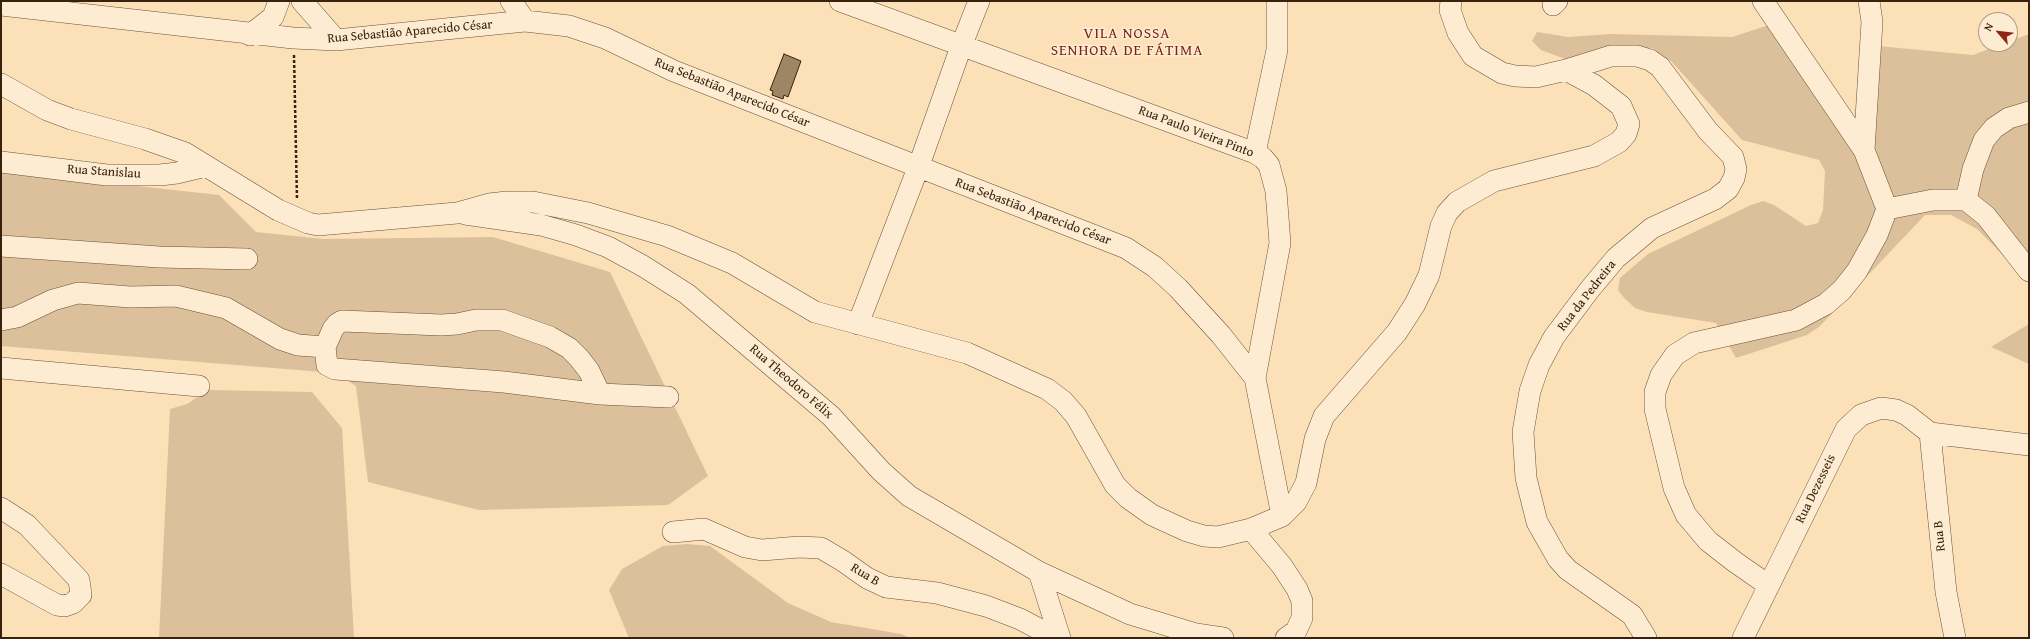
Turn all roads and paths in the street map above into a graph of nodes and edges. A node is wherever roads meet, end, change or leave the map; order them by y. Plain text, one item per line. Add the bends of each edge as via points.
1 (279, 1) edge
2 (302, 1) edge
3 (511, 1) edge
4 (840, 1) edge
5 (979, 1) edge
6 (1277, 1) edge
7 (1451, 1) edge
8 (1762, 1) edge
9 (1869, 1) edge
10 (1, 5) edge
11 (526, 21) junction
12 (250, 35) junction
13 (293, 38) junction
14 (336, 40) junction
15 (962, 44) junction
16 (1566, 70) junction
17 (1, 84) edge
18 (2029, 112) edge
19 (1864, 150) junction
20 (1255, 153) junction
21 (1, 162) edge
22 (206, 166) junction
23 (918, 168) junction
24 (1966, 200) junction
25 (1887, 210) junction
26 (457, 213) junction
27 (297, 220) junction
28 (1, 246) edge
29 (247, 259) dead end
30 (2029, 271) edge
31 (1, 320) edge
32 (851, 322) junction
33 (325, 347) junction
34 (1, 368) edge
35 (1255, 378) junction
36 (199, 386) dead end
37 (600, 394) junction
38 (668, 397) dead end
39 (1930, 433) junction
40 (2029, 445) edge
41 (1, 508) edge
42 (1282, 516) junction
43 (1251, 529) junction
44 (673, 532) dead end
45 (1038, 572) junction
46 (1, 574) edge
47 (1768, 585) junction
48 (1646, 637) edge
49 (1056, 638) edge
50 (1060, 638) edge
51 (1223, 638) edge
52 (1286, 638) edge
53 (1743, 638) edge
54 (1955, 638) edge

1 - 12 street via 272,17
2 - 14 street
3 - 11 street
4 - 15 street, Rua Paulo Vieira Pinto
5 - 15 street
6 - 20 street via 1277,50
7 - 16 street, Rua da Pedreira via 1450,10 1458,33 1473,56 1492,68 1502,73 1536,77
8 - 19 street
9 - 19 street via 1872,22
10 - 12 street, Rua Sebastião Aparecido César
11 - 14 street, Rua Sebastião Aparecido César
11 - 23 street, Rua Sebastião Aparecido César via 569,26 605,38 674,71
12 - 13 street, Rua Sebastião Aparecido César
13 - 14 street, Rua Sebastião Aparecido César
13 - 27 path
15 - 20 street, Rua Paulo Vieira Pinto
15 - 23 street
16 - 42 street via 1610,96 1620,106 1629,124 1626,134 1611,148 1594,156 1494,181 1457,202 1447,213 1441,226 1429,274 1415,304 1397,332 1324,416 1314,439 1306,483 1301,495
16 - 48 street, Rua da Pedreira via 1611,56 1637,56 1650,60 1660,67 1708,131 1733,157 1736,168 1728,189 1715,199 1652,228 1616,258 1554,337 1530,391 1523,432 1526,478 1537,522 1558,559 1568,570 1632,615
17 - 22 street via 47,110 171,147
18 - 24 street via 2009,118 1994,128 1984,140 1973,169
19 - 25 street
20 - 35 street, Rua Paulo Vieira Pinto via 1269,165 1273,175 1280,219 1280,243
21 - 22 street, Rua Stanislau via 107,176 160,175
22 - 27 street
23 - 32 street
23 - 35 street, Rua Sebastião Aparecido César via 1126,248 1178,288 1221,335
24 - 25 street via 1933,200
24 - 30 street via 1986,216
25 - 47 street via 1877,235 1857,271 1842,290 1826,304 1796,320 1694,343 1675,355 1661,375 1655,392 1655,409 1672,481 1686,515 1708,541
26 - 27 street via 318,225
26 - 32 street via 489,204 533,202 588,213 667,236 705,251 732,263 815,312
26 - 45 street, Rua Theodoro Félix via 541,225 608,247 643,266 687,294 831,416 880,471 909,496
28 - 29 street via 160,257
31 - 33 street via 17,317 53,300 78,294 182,296 226,308 286,341 298,345
32 - 43 street via 967,353 1047,389 1063,401 1076,416 1115,485 1152,515 1204,536 1218,537
33 - 37 street via 327,365 335,369 504,382
33 - 37 street via 333,329 342,321 441,325 476,320 502,320 550,337 569,348 589,371
34 - 36 street
35 - 42 street, Rua Sebastião Aparecido César
37 - 38 street
39 - 40 street
39 - 47 street, Rua Dezesseis via 1907,415 1896,410 1880,408 1861,415 1846,429
39 - 54 street, Rua B via 1946,592
41 - 46 street via 27,525 78,580 81,586 80,595 74,603 57,605
42 - 43 street
43 - 52 street via 1282,566 1302,601 1302,618 1296,631
44 - 49 street, Rua B via 704,529 745,547 762,550 821,548 867,578 886,587 937,593 986,606 1020,619
45 - 50 street
45 - 51 street, Rua Theodoro Félix via 1130,614 1196,634
47 - 53 street, Rua Dezesseis

